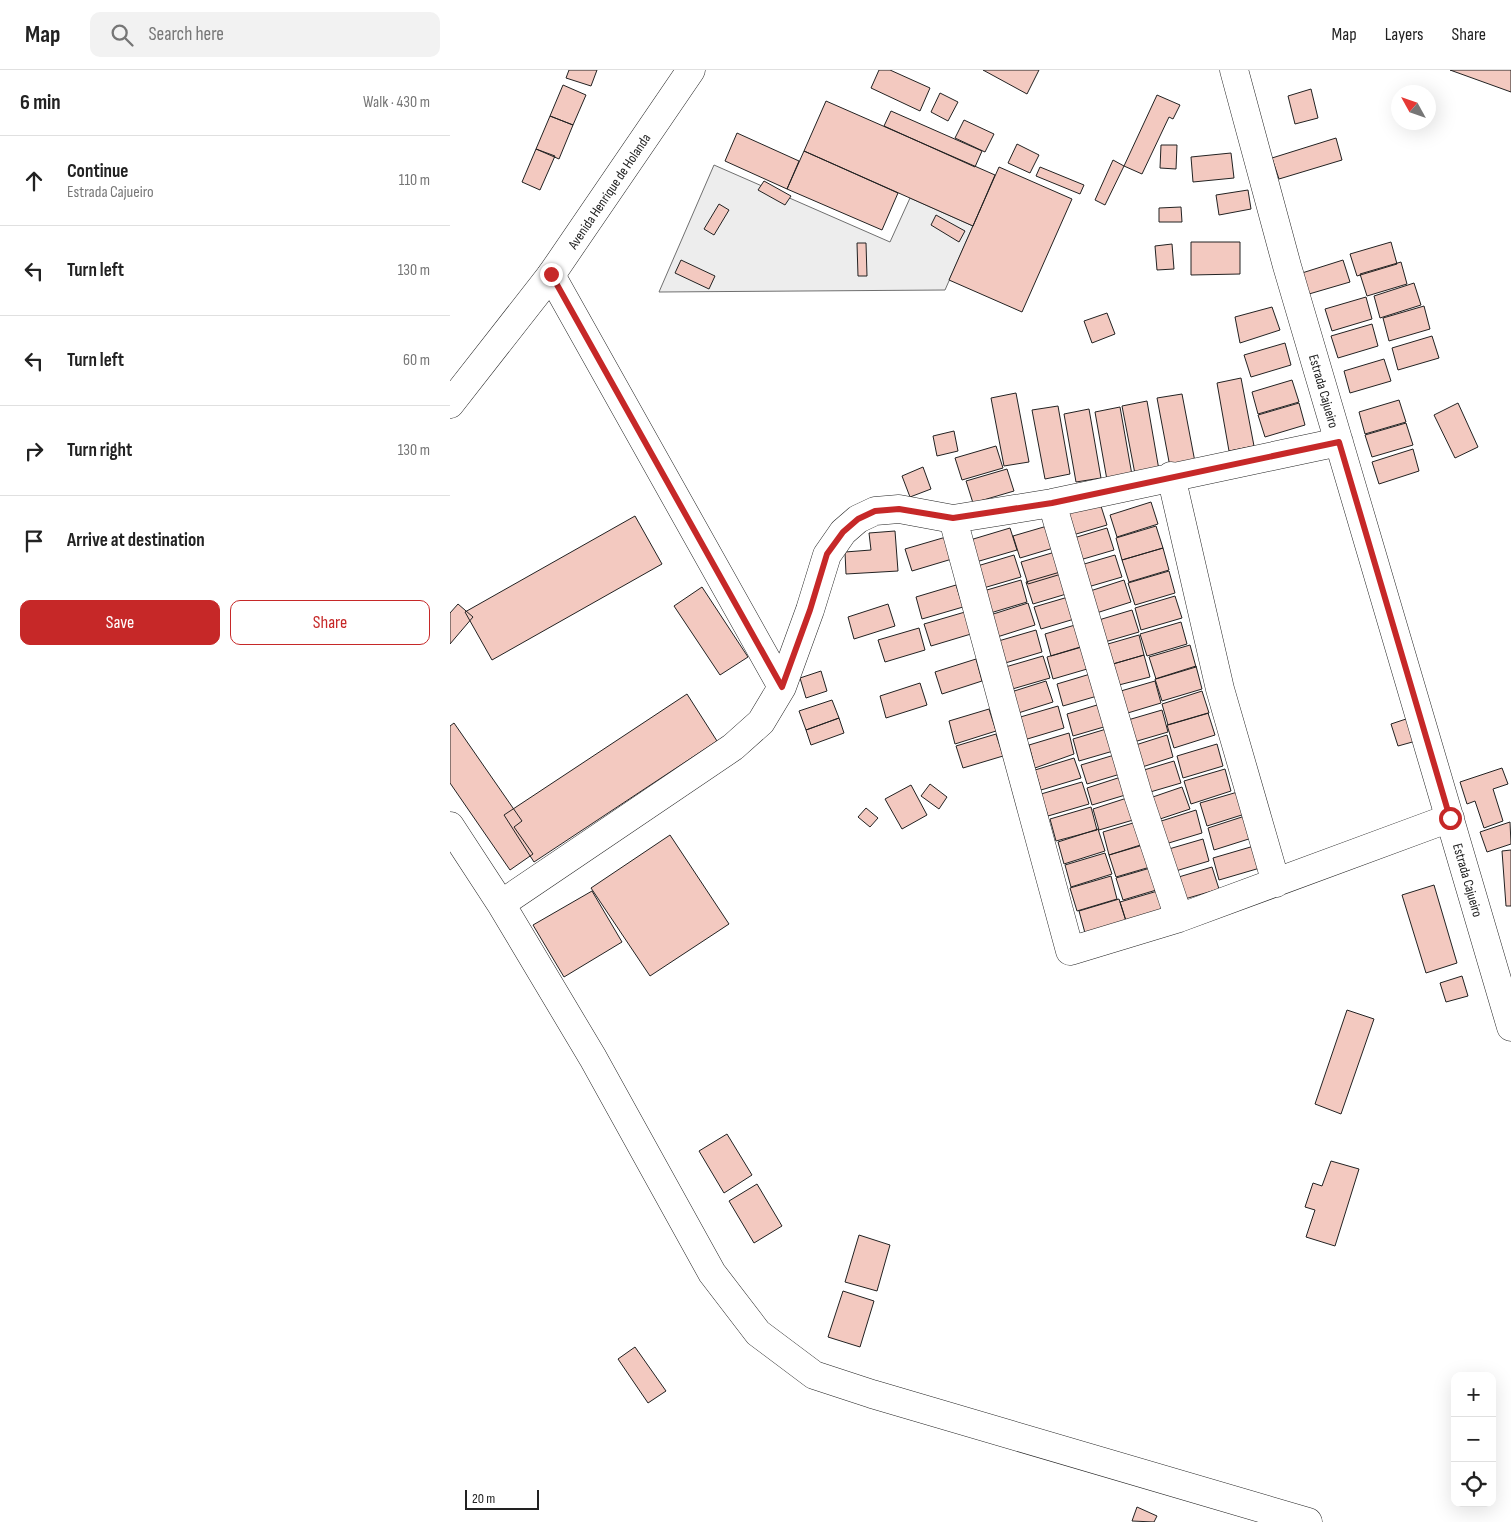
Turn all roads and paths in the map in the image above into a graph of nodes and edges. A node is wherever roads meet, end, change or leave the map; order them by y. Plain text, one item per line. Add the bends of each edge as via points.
1 (691, 70) edge
2 (1234, 70) edge
3 (551, 274) junction
4 (450, 404) edge
5 (1339, 442) junction
6 (1171, 476) junction
7 (1052, 503) junction
8 (953, 518) junction
9 (782, 687) junction
10 (1450, 818) junction
11 (450, 826) edge
12 (1276, 883) junction
13 (501, 904) junction
14 (1179, 918) junction
15 (1511, 1027) edge
16 (1308, 1522) edge

1 - 3 street, Avenida Henrique de Holanda
2 - 5 street, Estrada Cajueiro
3 - 4 street, Avenida Henrique de Holanda
3 - 9 street
5 - 6 street
5 - 10 street, Estrada Cajueiro
6 - 7 street
6 - 12 street via 1220,689
7 - 8 street
7 - 14 street via 1138,795
8 - 9 street via 899,509 875,511 858,519 843,532 827,554
8 - 14 street via 1070,951
9 - 13 street via 761,722 733,748
10 - 12 street
10 - 15 street, Estrada Cajueiro
11 - 13 street
12 - 14 street
13 - 16 street via 593,1058 712,1273 758,1333 814,1375

